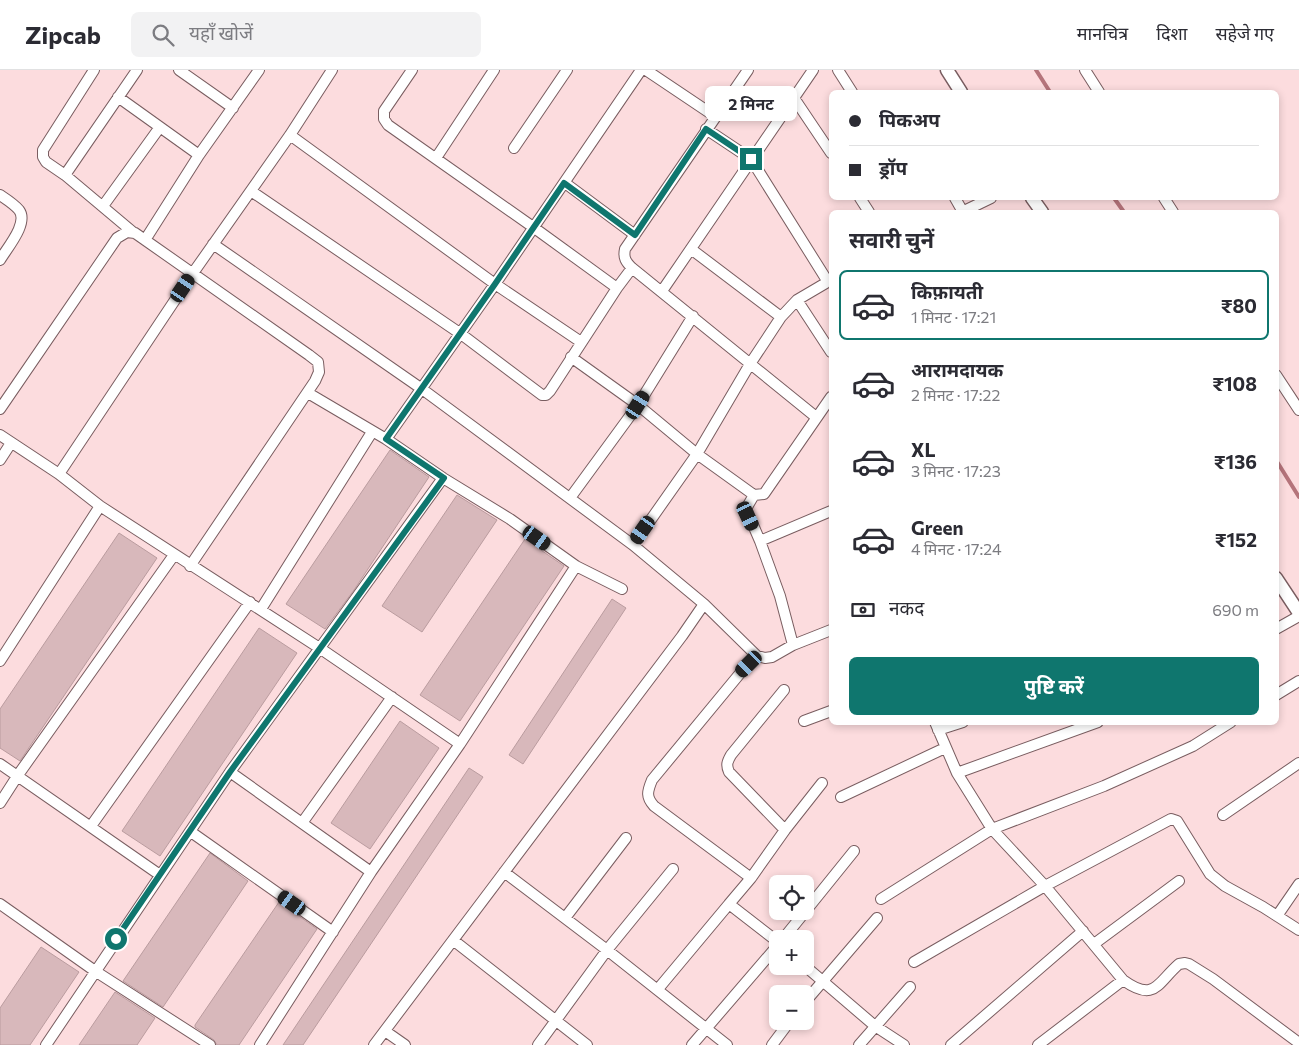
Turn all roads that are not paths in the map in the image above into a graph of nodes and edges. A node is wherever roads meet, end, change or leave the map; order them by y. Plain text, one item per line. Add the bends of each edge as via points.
1 (94, 70) edge
2 (137, 70) edge
3 (179, 70) edge
4 (259, 70) edge
5 (332, 70) edge
6 (412, 70) edge
7 (494, 70) edge
8 (567, 70) edge
9 (641, 70) edge
10 (646, 70) edge
11 (748, 70) edge
12 (813, 70) edge
13 (838, 70) edge
14 (947, 70) edge
15 (1086, 70) edge
16 (851, 90) edge
17 (957, 90) edge
18 (1098, 90) edge
19 (118, 98) junction
20 (794, 98) junction
21 (233, 108) junction
22 (716, 117) junction
23 (160, 126) junction
24 (706, 129) junction
25 (290, 135) junction
26 (514, 148) dead end
27 (829, 150) edge
28 (199, 155) junction
29 (436, 158) junction
30 (751, 159) junction
31 (65, 175) junction
32 (564, 183) junction
33 (251, 191) junction
34 (0, 194) edge
35 (987, 200) edge
36 (103, 206) junction
37 (967, 210) edge
38 (533, 227) junction
39 (135, 234) junction
40 (635, 235) junction
41 (145, 240) junction
42 (214, 244) junction
43 (691, 249) junction
44 (0, 260) edge
45 (632, 268) junction
46 (193, 273) junction
47 (829, 281) edge
48 (495, 284) junction
49 (617, 288) junction
50 (662, 291) junction
51 (797, 300) junction
52 (693, 316) junction
53 (781, 317) junction
54 (461, 334) junction
55 (581, 342) junction
56 (829, 349) edge
57 (571, 357) junction
58 (750, 364) junction
59 (1279, 380) edge
60 (422, 390) junction
61 (308, 393) junction
62 (829, 400) edge
63 (638, 405) junction
64 (0, 409) edge
65 (1299, 410) edge
66 (816, 418) junction
67 (372, 432) junction
68 (0, 435) edge
69 (386, 439) junction
70 (11, 443) junction
71 (697, 454) junction
72 (0, 460) edge
73 (59, 474) junction
74 (444, 478) junction
75 (754, 495) junction
76 (570, 498) junction
77 (100, 506) junction
78 (829, 512) edge
79 (760, 540) junction
80 (633, 545) junction
81 (174, 555) junction
82 (190, 566) junction
83 (576, 566) junction
84 (1279, 586) edge
85 (622, 589) dead end
86 (250, 602) junction
87 (704, 604) junction
88 (261, 610) junction
89 (1299, 615) edge
90 (1279, 627) edge
91 (829, 631) edge
92 (793, 645) junction
93 (321, 648) junction
94 (757, 656) junction
95 (0, 662) edge
96 (1299, 681) edge
97 (784, 690) dead end
98 (1279, 693) edge
99 (392, 697) junction
100 (829, 712) edge
101 (804, 721) dead end
102 (1090, 725) edge
103 (1226, 725) edge
104 (937, 726) edge
105 (460, 744) junction
106 (944, 748) junction
107 (1299, 763) edge
108 (0, 764) edge
109 (230, 772) junction
110 (957, 773) junction
111 (18, 775) junction
112 (822, 783) dead end
113 (841, 798) dead end
114 (0, 804) edge
115 (1223, 815) dead end
116 (302, 823) junction
117 (90, 826) junction
118 (992, 829) junction
119 (785, 830) junction
120 (191, 832) junction
121 (626, 838) dead end
122 (854, 851) dead end
123 (673, 869) dead end
124 (371, 872) junction
125 (504, 872) junction
126 (160, 875) junction
127 (751, 878) junction
128 (1179, 880) dead end
129 (1299, 884) edge
130 (1045, 886) junction
131 (882, 899) dead end
132 (0, 904) edge
133 (730, 904) junction
134 (1277, 916) junction
135 (565, 918) junction
136 (877, 918) dead end
137 (790, 930) edge
138 (1299, 930) edge
139 (1083, 931) junction
140 (333, 932) junction
141 (769, 936) edge
142 (453, 940) junction
143 (1094, 944) junction
144 (607, 950) junction
145 (769, 954) edge
146 (914, 962) dead end
147 (95, 971) junction
148 (814, 974) edge
149 (1123, 980) junction
150 (822, 981) junction
151 (910, 986) dead end
152 (658, 989) junction
153 (814, 991) edge
154 (556, 1021) junction
155 (875, 1026) junction
156 (705, 1028) junction
157 (783, 1030) edge
158 (385, 1031) junction
159 (1299, 1043) edge
160 (46, 1045) edge
161 (210, 1045) edge
162 (260, 1045) edge
163 (374, 1045) edge
164 (405, 1045) edge
165 (538, 1045) edge
166 (587, 1045) edge
167 (692, 1045) edge
168 (727, 1045) edge
169 (772, 1045) edge
170 (859, 1045) edge
171 (904, 1045) edge
172 (951, 1045) edge
173 (1038, 1045) edge

1 - 31 street via 43,150 46,162
2 - 19 street
3 - 21 street
4 - 21 street
5 - 25 street
6 - 29 street via 384,111 384,119
7 - 29 street
8 - 26 street
9 - 32 street
10 - 22 street
11 - 22 street
12 - 20 street
13 - 16 street
14 - 17 street
15 - 18 street
19 - 23 street
19 - 31 street
20 - 27 street
20 - 30 street
21 - 28 street
22 - 24 street
23 - 28 street
23 - 36 street
24 - 30 street
24 - 40 street
25 - 33 street
25 - 48 street
28 - 41 street
29 - 38 street
30 - 43 street
30 - 47 street
31 - 36 street
32 - 38 street
32 - 40 street
33 - 42 street
33 - 54 street
34 - 44 street via 22,216 19,229
35 - 37 street
36 - 39 street
38 - 48 street
38 - 49 street
39 - 41 street
39 - 64 street via 127,232 117,238
40 - 45 street via 624,256
41 - 46 street
42 - 46 street
42 - 60 street
43 - 50 street
43 - 53 street
45 - 49 street
45 - 50 street
46 - 61 street via 318,362 319,372
46 - 73 street
47 - 51 street
48 - 54 street
48 - 55 street
49 - 55 street
50 - 52 street
51 - 53 street
51 - 56 street
52 - 58 street
52 - 63 street
53 - 58 street
54 - 57 street via 542,395 550,391
54 - 60 street
55 - 57 street
57 - 63 street
58 - 66 street
58 - 71 street
59 - 65 street
60 - 69 street
60 - 76 street
61 - 67 street
61 - 82 street
62 - 66 street
63 - 71 street
63 - 76 street
66 - 75 street via 764,494
67 - 69 street
67 - 88 street
68 - 70 street
69 - 74 street
70 - 72 street
70 - 73 street
71 - 75 street
71 - 80 street
73 - 77 street
74 - 83 street
74 - 93 street
75 - 79 street via 747,511
76 - 80 street
77 - 81 street
77 - 95 street
78 - 79 street
79 - 92 street
80 - 87 street
81 - 82 street
81 - 111 street
82 - 86 street
83 - 85 street
83 - 105 street
84 - 89 street
86 - 88 street
86 - 117 street
87 - 94 street
87 - 125 street
88 - 93 street
89 - 90 street
91 - 92 street
92 - 94 street via 772,657
93 - 99 street
93 - 109 street
94 - 127 street via 652,780 647,791 647,798 654,806
96 - 98 street
97 - 119 street via 731,755 727,767
99 - 105 street
99 - 116 street
100 - 101 street
102 - 110 street
103 - 118 street via 1193,746 1122,778
104 - 106 street
105 - 124 street
106 - 110 street
106 - 113 street
107 - 115 street
108 - 111 street
109 - 116 street
109 - 120 street
110 - 118 street
111 - 114 street
111 - 117 street
112 - 119 street
116 - 124 street
117 - 126 street
118 - 130 street
118 - 131 street
119 - 127 street
120 - 126 street
120 - 140 street
121 - 135 street
122 - 137 street
123 - 144 street
124 - 140 street
125 - 135 street
125 - 142 street
126 - 147 street
127 - 133 street
128 - 143 street
129 - 134 street
130 - 134 street via 1170,819 1182,827 1210,874
130 - 139 street
130 - 146 street
132 - 147 street
133 - 141 street
133 - 152 street
134 - 138 street
135 - 144 street
136 - 150 street
139 - 143 street
139 - 172 street
140 - 162 street
142 - 154 street
142 - 158 street
143 - 149 street
144 - 152 street
144 - 154 street
145 - 156 street
147 - 160 street
147 - 161 street
148 - 150 street
149 - 159 street via 1145,992 1156,988 1185,962
149 - 173 street
150 - 153 street
150 - 155 street
151 - 155 street
152 - 156 street
154 - 165 street
154 - 166 street
155 - 170 street
155 - 171 street
156 - 167 street
156 - 168 street
157 - 169 street
158 - 163 street
158 - 164 street

